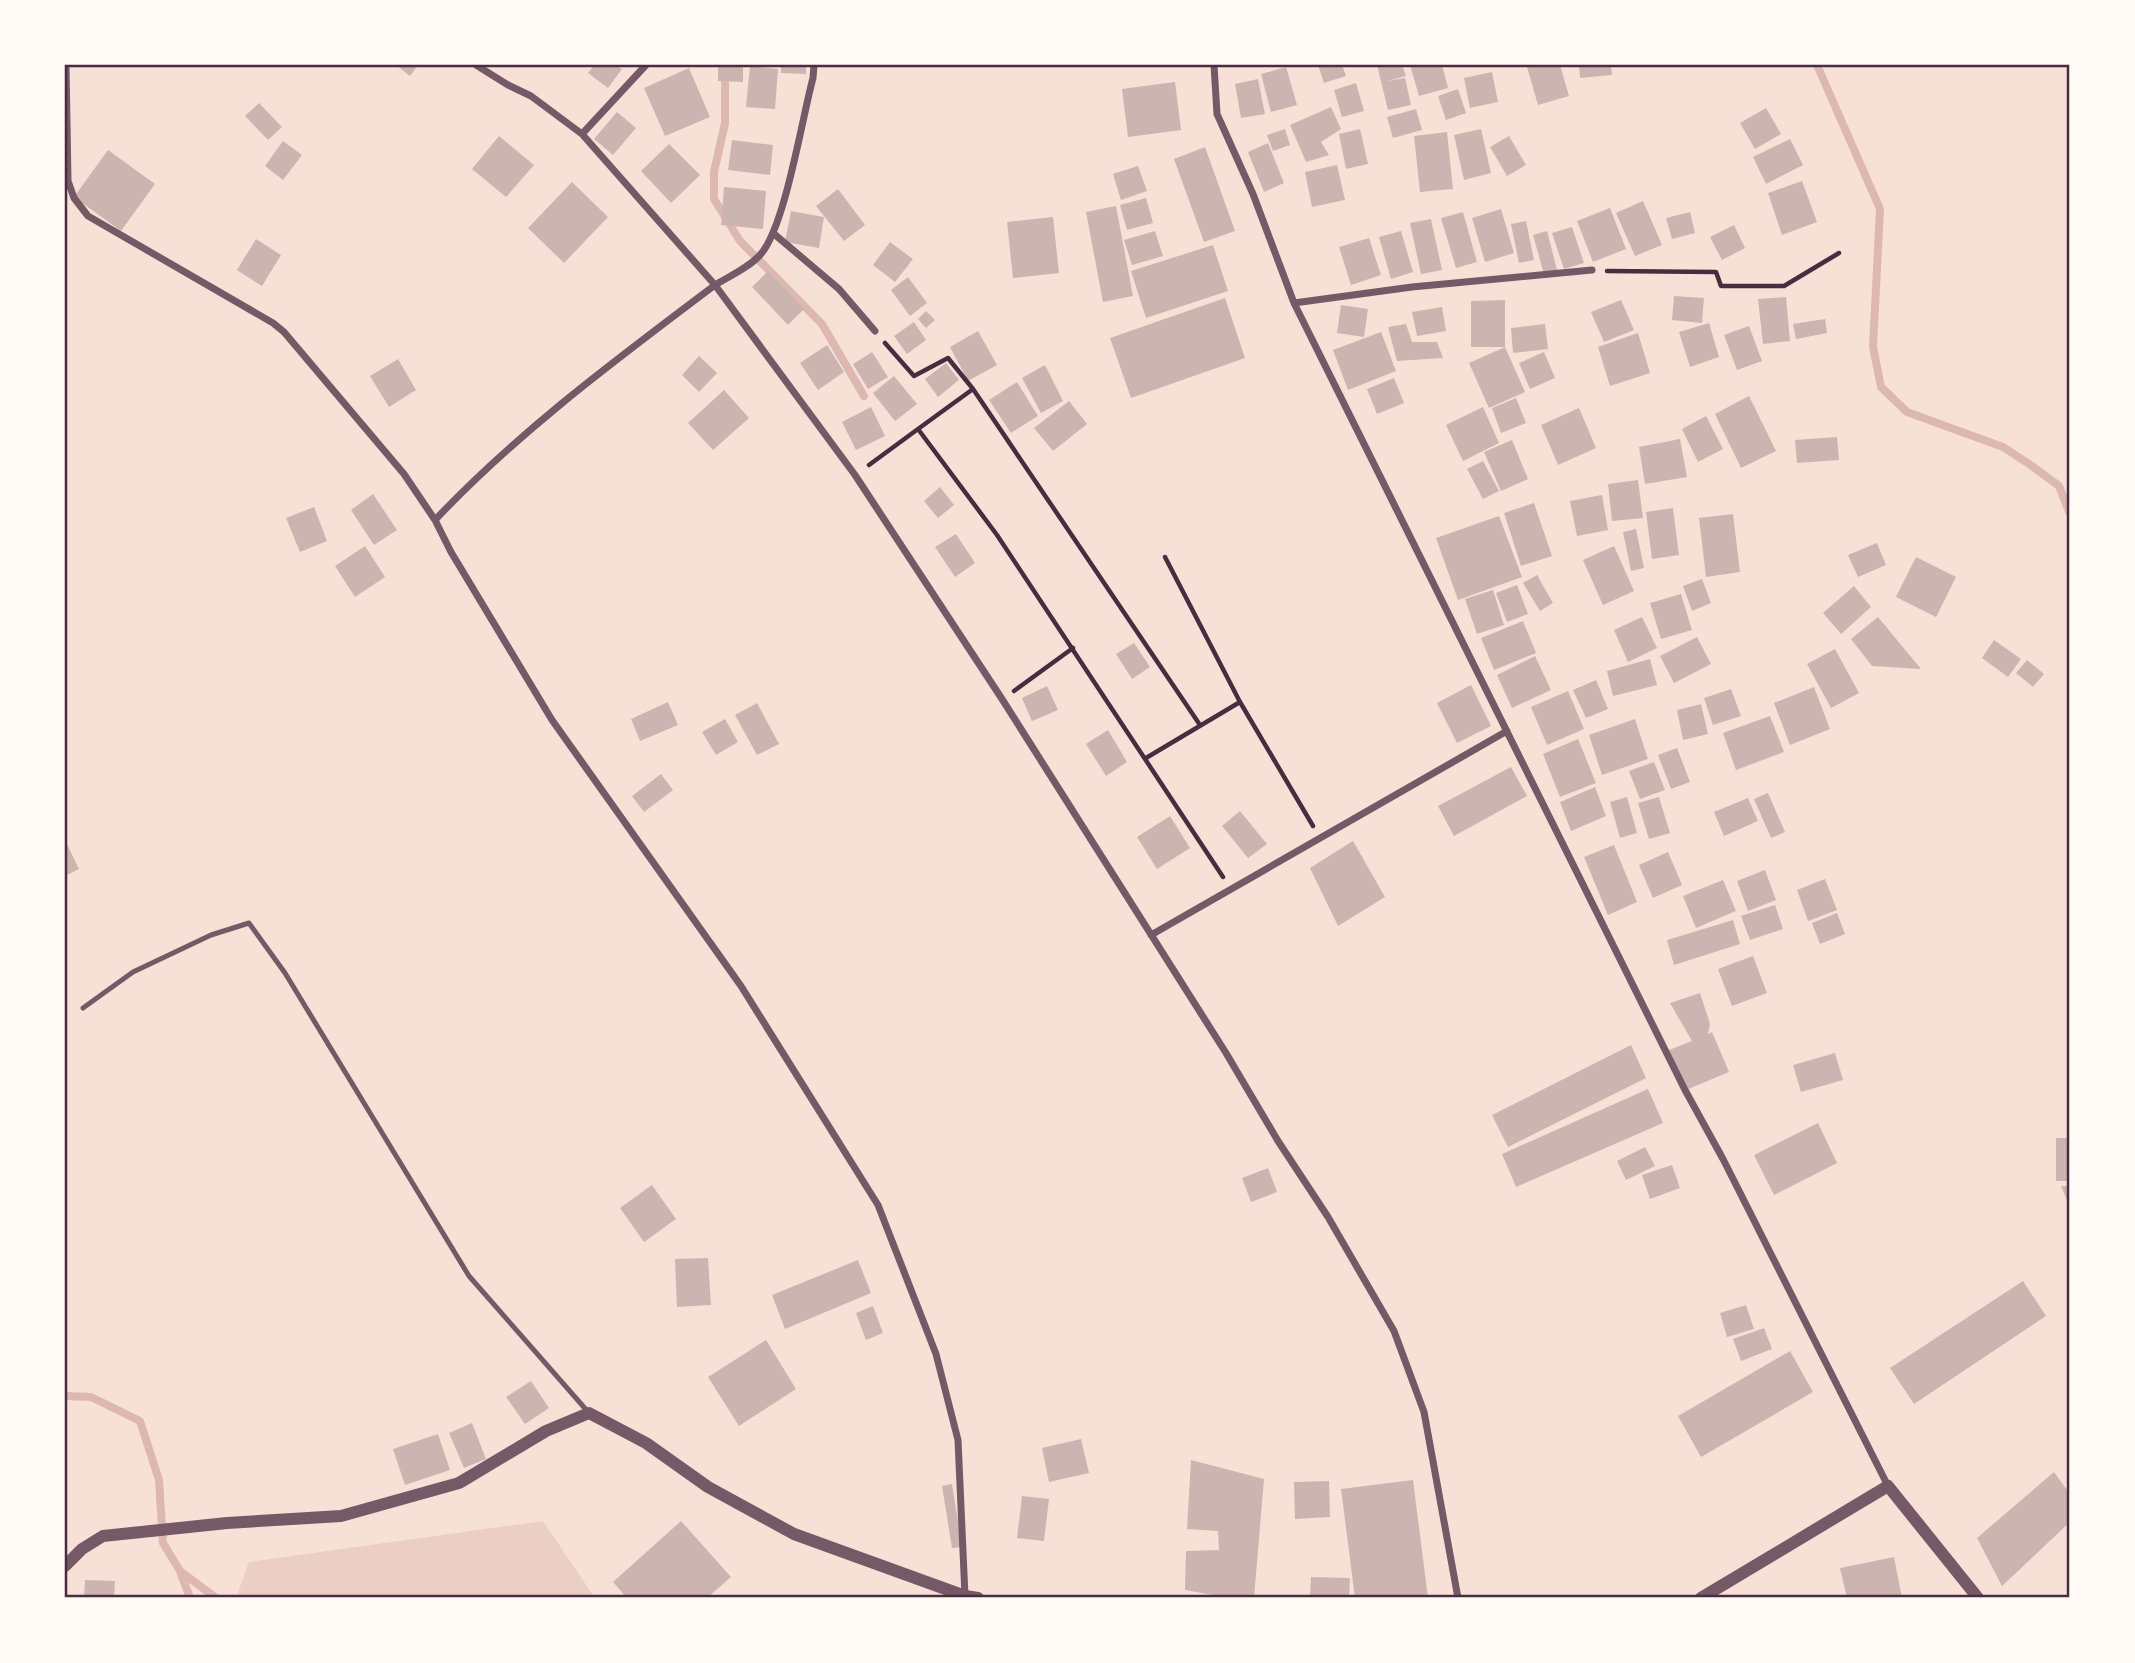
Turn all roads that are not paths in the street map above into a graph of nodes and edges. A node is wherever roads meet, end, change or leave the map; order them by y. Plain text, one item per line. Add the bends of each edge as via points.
1 (66, 65) edge
2 (476, 65) edge
3 (646, 65) edge
4 (814, 65) edge
5 (1214, 65) edge
6 (582, 134) junction
7 (773, 233) junction
8 (1592, 270) road end
9 (715, 285) junction
10 (1294, 303) junction
11 (875, 331) road end
12 (435, 520) junction
13 (1507, 731) junction
14 (1151, 935) junction
15 (83, 1008) dead end
16 (589, 1413) junction
17 (1888, 1486) junction
18 (65, 1566) edge
19 (972, 1597) edge
20 (1458, 1598) edge
21 (1701, 1598) edge
22 (1978, 1598) edge

1 - 12 street via 68,181 80,209 284,332 404,474
2 - 6 street via 531,96
3 - 6 street
4 - 7 street
5 - 10 street via 1217,114
6 - 9 street
7 - 9 street via 760,255
7 - 11 street via 839,289
8 - 10 street
9 - 12 street via 557,406
9 - 14 street via 855,475
10 - 13 street
12 - 19 street via 552,720 741,986 878,1205 936,1354 958,1440
13 - 14 street
13 - 17 street
14 - 20 street via 1394,1331 1424,1412
15 - 16 lane via 133,972 211,935 249,923 285,973 469,1276
16 - 18 street via 546,1431 459,1483 341,1516 103,1536
16 - 19 street via 794,1534
17 - 21 street
17 - 22 street

